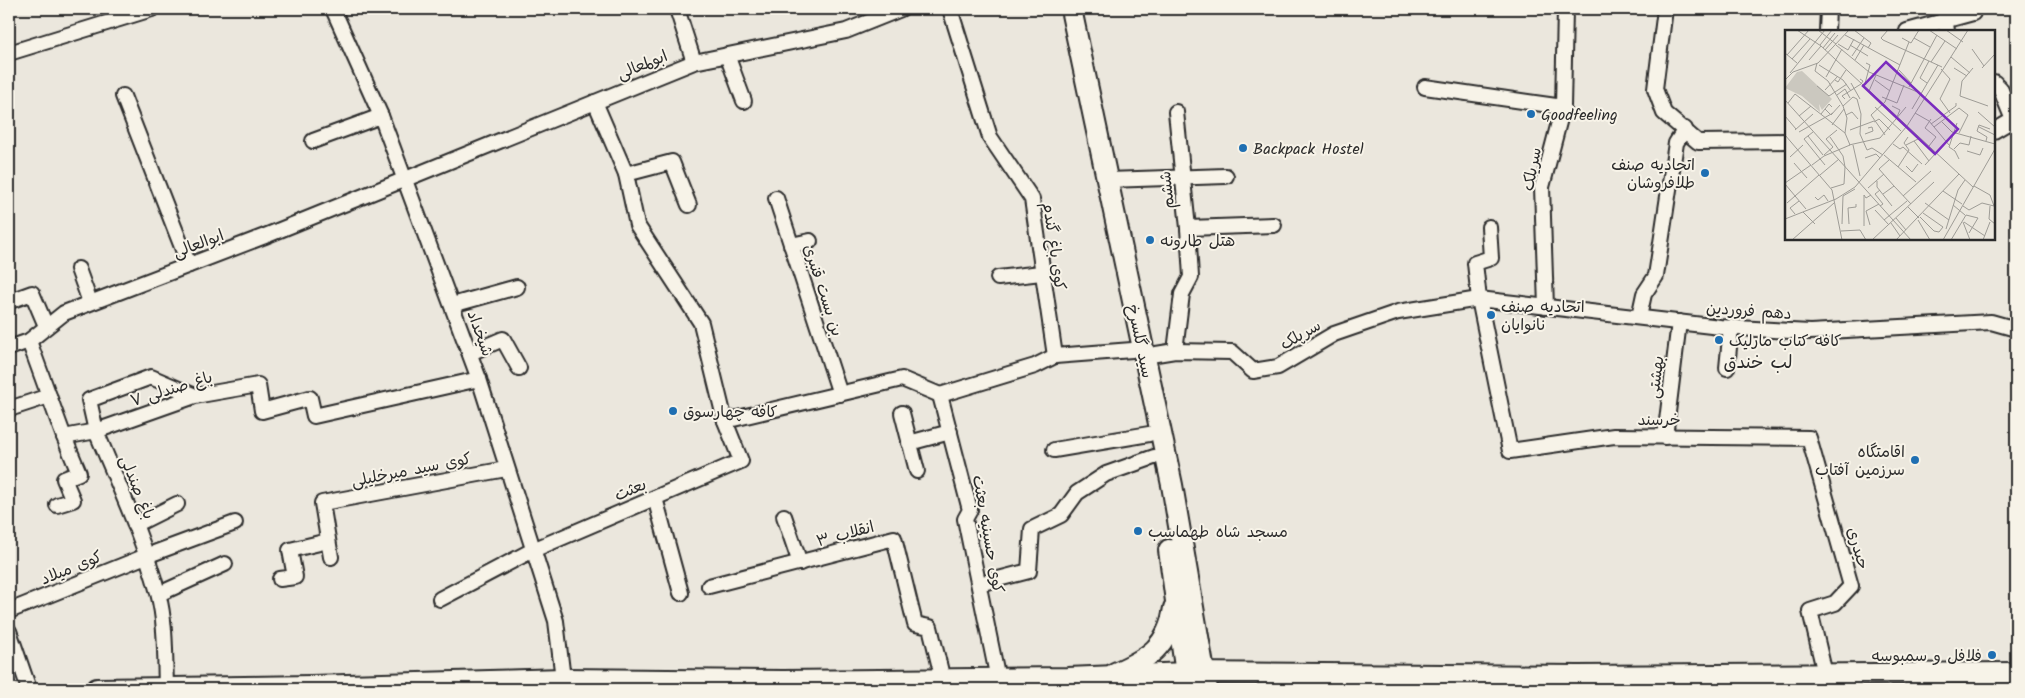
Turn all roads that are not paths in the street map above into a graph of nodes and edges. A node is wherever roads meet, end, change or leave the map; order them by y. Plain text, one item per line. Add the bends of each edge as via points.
1 (152, 9) edge
2 (333, 9) edge
3 (677, 9) edge
4 (900, 9) edge
5 (950, 9) edge
6 (1059, 9) edge
7 (1072, 9) edge
8 (1565, 9) edge
9 (1662, 9) edge
10 (1828, 9) edge
11 (1973, 13) dead end
12 (1946, 20) edge
13 (1826, 30) edge
14 (1911, 30) edge
15 (9, 53) edge
16 (727, 56) junction
17 (694, 62) junction
18 (1995, 83) edge
19 (1425, 87) dead end
20 (123, 96) dead end
21 (744, 101) dead end
22 (595, 102) junction
23 (1563, 107) junction
24 (1176, 112) dead end
25 (382, 116) junction
26 (2015, 122) edge
27 (1684, 129) junction
28 (1995, 130) edge
29 (313, 141) dead end
30 (1785, 141) edge
31 (626, 174) junction
32 (1226, 176) dead end
33 (1182, 177) junction
34 (405, 179) junction
35 (1108, 180) junction
36 (776, 198) dead end
37 (688, 205) dead end
38 (1274, 226) dead end
39 (1489, 227) dead end
40 (1188, 228) junction
41 (810, 241) dead end
42 (791, 245) junction
43 (189, 265) junction
44 (78, 269) dead end
45 (1041, 273) junction
46 (998, 278) dead end
47 (518, 286) dead end
48 (9, 298) edge
49 (1479, 299) junction
50 (90, 302) junction
51 (452, 305) junction
52 (1546, 307) junction
53 (1639, 318) junction
54 (1679, 322) junction
55 (46, 326) junction
56 (1730, 327) junction
57 (2016, 329) edge
58 (28, 341) junction
59 (9, 348) edge
60 (1175, 351) junction
61 (470, 353) junction
62 (1138, 353) junction
63 (1055, 356) junction
64 (519, 368) dead end
65 (1727, 368) dead end
66 (479, 379) junction
67 (840, 394) junction
68 (940, 395) junction
69 (49, 396) junction
70 (195, 396) junction
71 (9, 409) edge
72 (902, 413) dead end
73 (725, 421) junction
74 (96, 431) junction
75 (950, 432) junction
76 (1149, 434) junction
77 (64, 437) junction
78 (1665, 437) junction
79 (1809, 438) joint
80 (909, 443) junction
81 (1054, 450) dead end
82 (1154, 457) junction
83 (506, 469) junction
84 (917, 471) dead end
85 (655, 498) junction
86 (177, 504) dead end
87 (57, 505) dead end
88 (784, 516) dead end
89 (135, 524) junction
90 (235, 524) dead end
91 (328, 541) junction
92 (533, 550) junction
93 (146, 556) junction
94 (331, 557) dead end
95 (800, 563) junction
96 (225, 564) dead end
97 (280, 579) dead end
98 (979, 584) junction
99 (708, 586) dead end
100 (681, 593) dead end
101 (159, 594) junction
102 (1176, 594) junction
103 (440, 599) dead end
104 (9, 611) edge
105 (9, 631) edge
106 (2016, 673) edge
107 (1825, 674) junction
108 (1326, 675) junction
109 (943, 680) junction
110 (1196, 681) edge
111 (1488, 682) edge
112 (1576, 682) edge
113 (1624, 682) edge
114 (1737, 682) edge
115 (1100, 683) edge
116 (563, 684) edge
117 (1000, 684) edge
118 (784, 685) edge
119 (166, 688) edge
120 (312, 688) edge
121 (29, 689) edge
122 (97, 689) edge
123 (219, 689) edge
124 (1288, 689) edge

1 - 15 street
2 - 25 street, شیخداد
3 - 17 street
4 - 16 street, ابولمعالی via 846,31
5 - 45 street, کوی باغ گندم via 990,137 1032,199
6 - 62 main road, سید گلسرخ
7 - 35 main road, سید گلسرخ
8 - 23 street, سریلک
9 - 27 street via 1654,89 1664,114
10 - 13 street
11 - 12 street
12 - 14 street
16 - 17 street, ابولمعالی
16 - 21 street
17 - 22 street, ابولمعالی
18 - 26 street
19 - 23 street
20 - 43 street
22 - 31 street
22 - 34 street, ابولمعالی
23 - 52 street, سریلک via 1542,187
24 - 33 street, ششم
25 - 29 street
25 - 34 street, شیخداد
26 - 28 street
27 - 30 street via 1698,142
27 - 53 street via 1676,143 1656,276 1644,294
31 - 37 street via 672,162
31 - 73 street via 637,225 701,323
32 - 33 street
33 - 35 street
33 - 40 street, ششم
34 - 43 street, ابوالعالی
34 - 51 street, شیخداد
35 - 62 main road, سید گلسرخ
36 - 42 street, بن بست قنبری
38 - 40 street
39 - 49 street via 1492,258 1475,263
40 - 60 street, ششم via 1191,277 1182,294
41 - 42 street
42 - 67 street, بن بست قنبری
43 - 50 street, ابوالعالی
44 - 50 street
45 - 46 street
45 - 63 street, کوی باغ گندم
47 - 51 street
48 - 55 street via 10,301 32,293
49 - 52 street, دهم فروردین
49 - 60 street, سرپلک via 1398,312 1334,334 1278,367 1253,371 1232,352
49 - 78 street, خرسند via 1510,451 1614,436
50 - 55 street, ابوالعالی via 64,313
51 - 61 street, شیخداد
52 - 53 street, دهم فروردین
53 - 54 street, دهم فروردین
54 - 56 street, دهم فروردین
54 - 78 street, بهشتی
55 - 58 street, ابوالعالی
56 - 57 street, دهم فروردین via 1810,332 1991,322
56 - 65 street
58 - 59 street, ابوالعالی
58 - 69 street
60 - 62 street, سرپلک
61 - 64 street via 503,339
61 - 66 street, شیخداد
62 - 63 street, سرپلک
62 - 76 main road, سید گلسرخ
62 - 110 main road, سید گلسرخ via 1172,485
63 - 68 street via 1036,366
66 - 70 street, باغ صندلی ۷ via 314,416 310,398 262,411 258,385
66 - 83 street, شیخداد
67 - 68 street via 902,379
67 - 73 street
68 - 75 street, کوی حسینیه بعثت
69 - 71 street
69 - 77 street
70 - 74 street, باغ صندلی ۷
70 - 74 street, باغ صندلی via 152,377 88,400
72 - 80 street
73 - 85 street, بعثت via 741,461
74 - 77 street
74 - 89 street, باغ صندلی
75 - 80 street
75 - 98 street, کوی حسینیه بعثت via 970,510 965,519
76 - 81 street
76 - 82 main road, سید گلسرخ
77 - 87 street via 79,473 64,479 73,500
78 - 79 street, خرسند
79 - 107 street, حیدری via 1851,586 1835,603 1810,611
80 - 84 street
82 - 98 street via 1106,474 1077,493 1061,515 1032,529 1028,571
82 - 102 main road, سید گلسرخ
83 - 91 street, کوی سید میرخلیلی via 322,504
83 - 92 street, شیخداد
85 - 92 street, بعثت
85 - 100 street
86 - 89 street
88 - 95 street
89 - 93 street, باغ صندلی
90 - 93 street, کوی میلاد
91 - 94 street
91 - 97 street via 290,550 295,576
92 - 103 street, بعثت
92 - 116 street, شیخداد via 556,621
93 - 101 street, باغ صندلی
93 - 104 street, کوی میلاد
95 - 99 street, انقلاب ۳
95 - 109 street, انقلاب ۳ via 894,538 915,624 930,626
96 - 101 street
98 - 117 street, کوی حسینیه بعثت
101 - 119 street, باغ صندلی
102 - 110 main road, سید گلسرخ
102 - 115 main road via 1171,626 1155,652
105 - 121 street
106 - 107 main road
107 - 114 main road
108 - 110 main road
108 - 111 main road
108 - 124 main road
109 - 117 main road
109 - 118 main road
110 - 115 main road
111 - 112 main road
112 - 113 main road
113 - 114 main road
115 - 117 main road via 1068,678
116 - 118 main road
116 - 120 main road
119 - 122 main road
119 - 123 main road
120 - 123 main road

